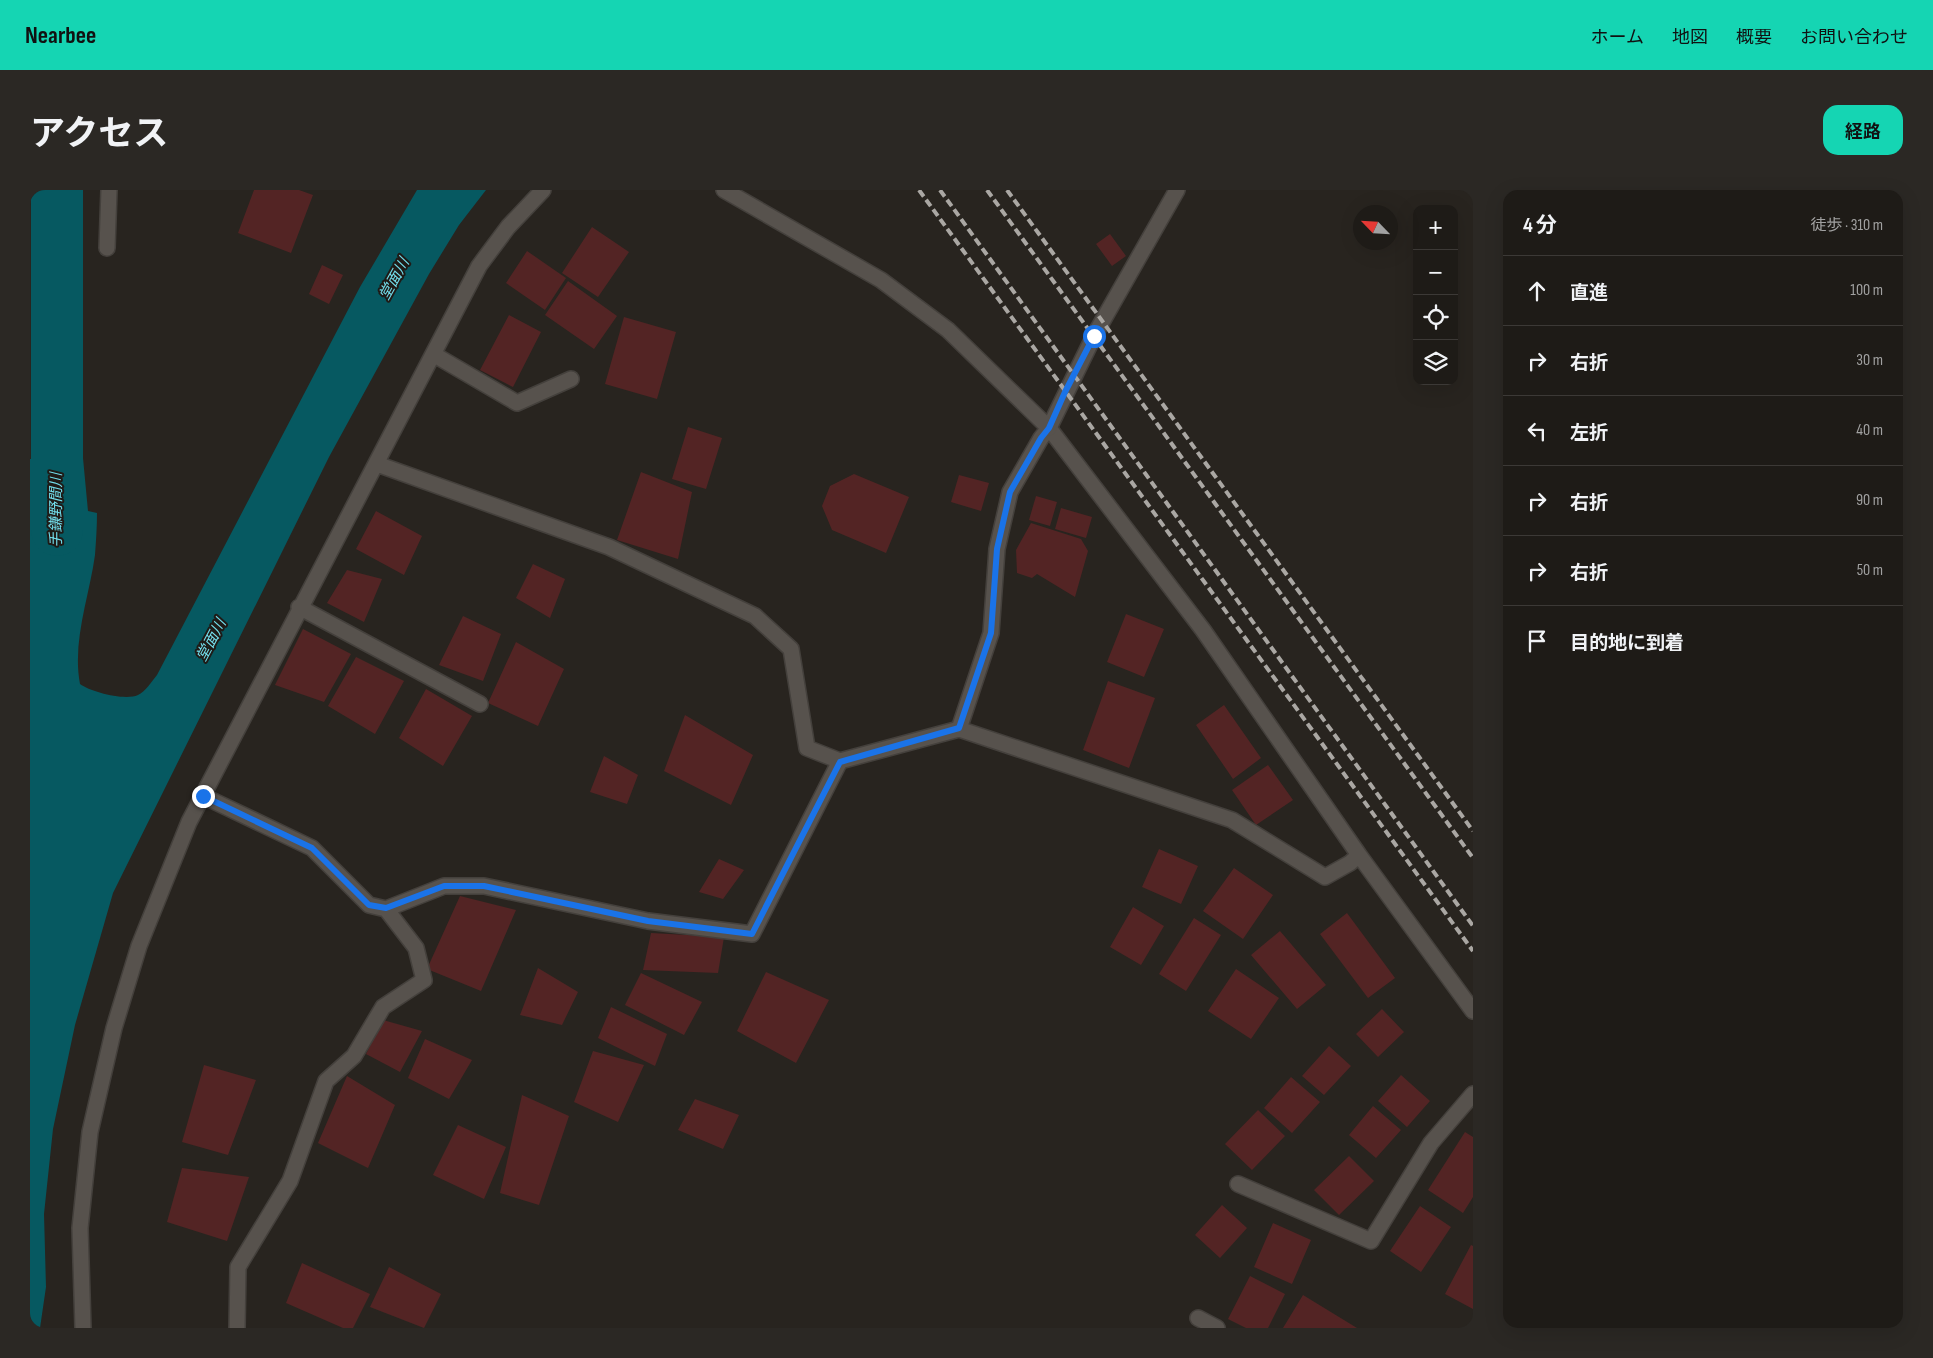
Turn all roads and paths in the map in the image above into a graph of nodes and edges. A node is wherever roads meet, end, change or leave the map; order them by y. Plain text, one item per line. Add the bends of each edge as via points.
1 (109, 190) edge
2 (543, 190) edge
3 (724, 190) edge
4 (1177, 190) edge
5 (107, 248) dead end
6 (433, 354) junction
7 (571, 380) dead end
8 (1049, 428) junction
9 (377, 464) junction
10 (299, 608) junction
11 (480, 704) dead end
12 (959, 728) junction
13 (840, 762) junction
14 (203, 796) junction
15 (1359, 855) junction
16 (386, 908) junction
17 (1473, 1011) edge
18 (1473, 1094) edge
19 (1238, 1184) dead end
20 (1198, 1318) dead end
21 (83, 1328) edge
22 (237, 1328) edge
23 (1217, 1328) edge

1 - 5 street
2 - 6 street via 479,266
3 - 8 street via 881,280 948,330
4 - 8 street via 1094,336
6 - 7 street via 517,403
6 - 9 street
8 - 12 street via 1010,492 997,549 991,633
8 - 15 street via 1203,630
9 - 10 street
9 - 13 street via 609,547 755,616 791,650 807,748
10 - 11 street
10 - 14 street
12 - 13 street
12 - 15 street via 1232,820 1326,877
13 - 16 street via 752,934 648,921 484,886 444,886
14 - 16 street via 312,848 369,905
14 - 21 street via 189,822 139,946 114,1028 90,1132 80,1228
15 - 17 street
16 - 22 street via 416,948 424,980 383,1007 354,1056 326,1081 290,1181 238,1267
18 - 19 street via 1431,1143 1371,1241
20 - 23 street

